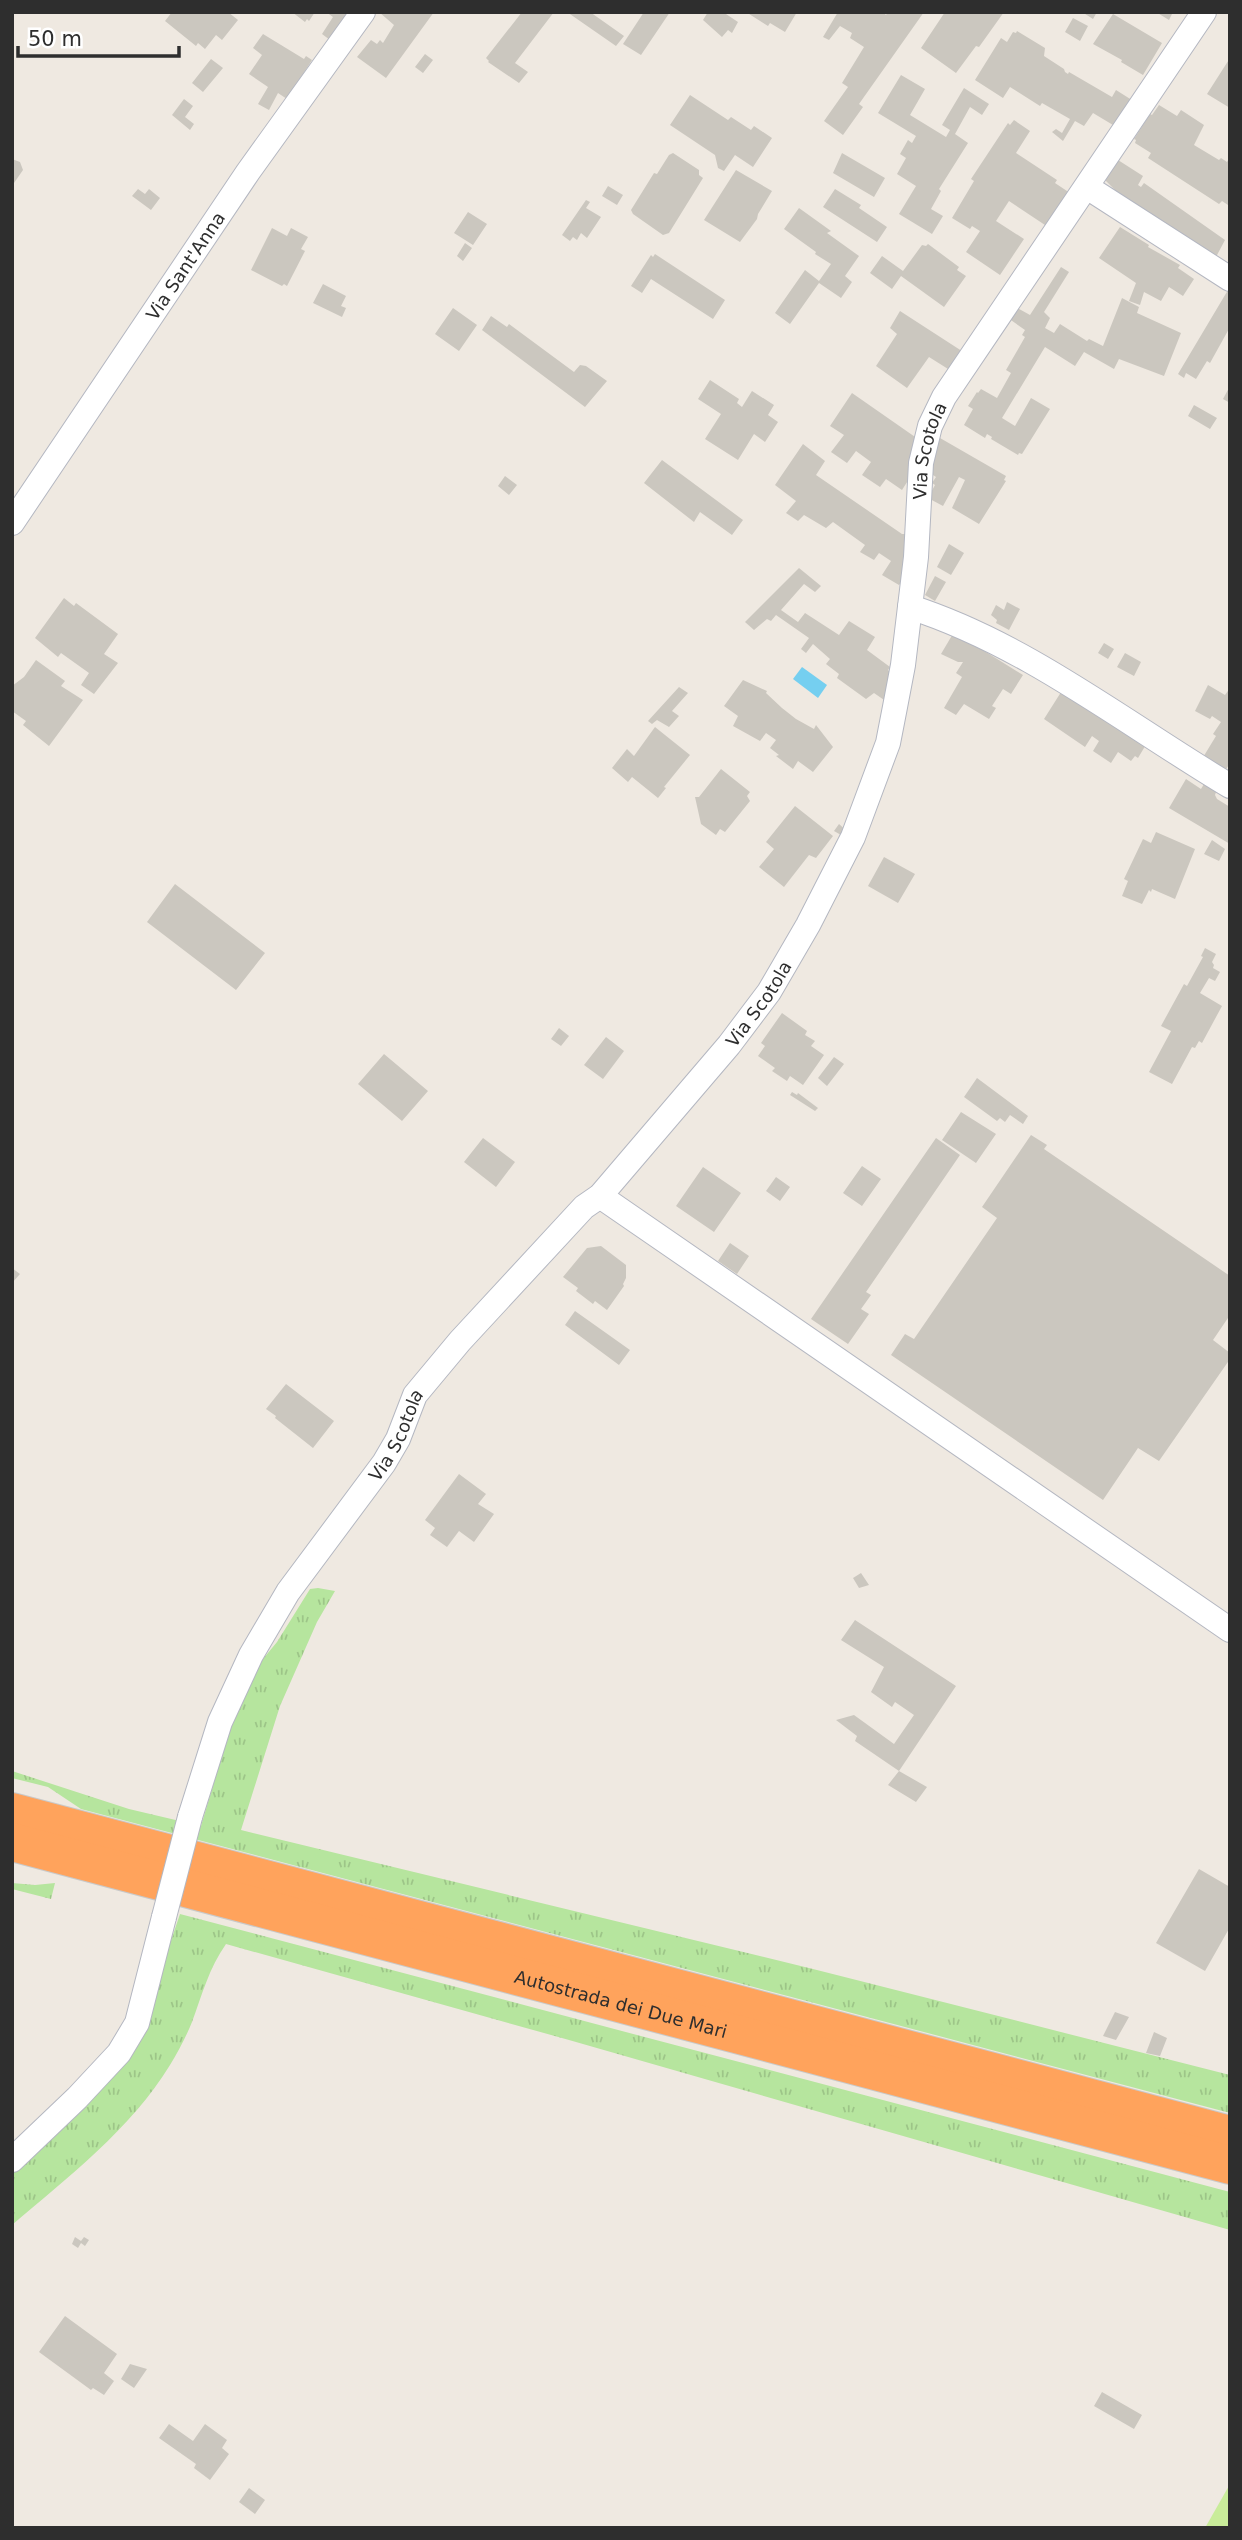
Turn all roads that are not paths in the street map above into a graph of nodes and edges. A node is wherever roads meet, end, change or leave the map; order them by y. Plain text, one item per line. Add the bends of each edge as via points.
1 (363, 12) edge
2 (1204, 12) edge
3 (1087, 187) junction
4 (1230, 279) edge
5 (12, 523) edge
6 (910, 607) junction
7 (1230, 786) edge
8 (600, 1196) junction
9 (1230, 1630) edge
10 (12, 1812) edge
11 (12, 1842) edge
12 (1230, 2135) edge
13 (12, 2160) edge
14 (1230, 2165) edge

1 - 5 street, Via Sant'Anna via 248,172
2 - 3 street, Via Scotola
3 - 4 street
3 - 6 street, Via Scotola via 944,397 930,426 920,463
6 - 7 street via 949,619 1070,685
6 - 8 street, Via Scotola via 888,743 853,837 808,925 769,992 737,1034
8 - 9 street
8 - 13 street, Via Scotola, bridge via 584,1207 486,1312 415,1395 384,1463 288,1592 220,1722 136,2023 118,2053
10 - 12 highway, Autostrada dei Due Mari
11 - 14 highway, Autostrada dei Due Mari

